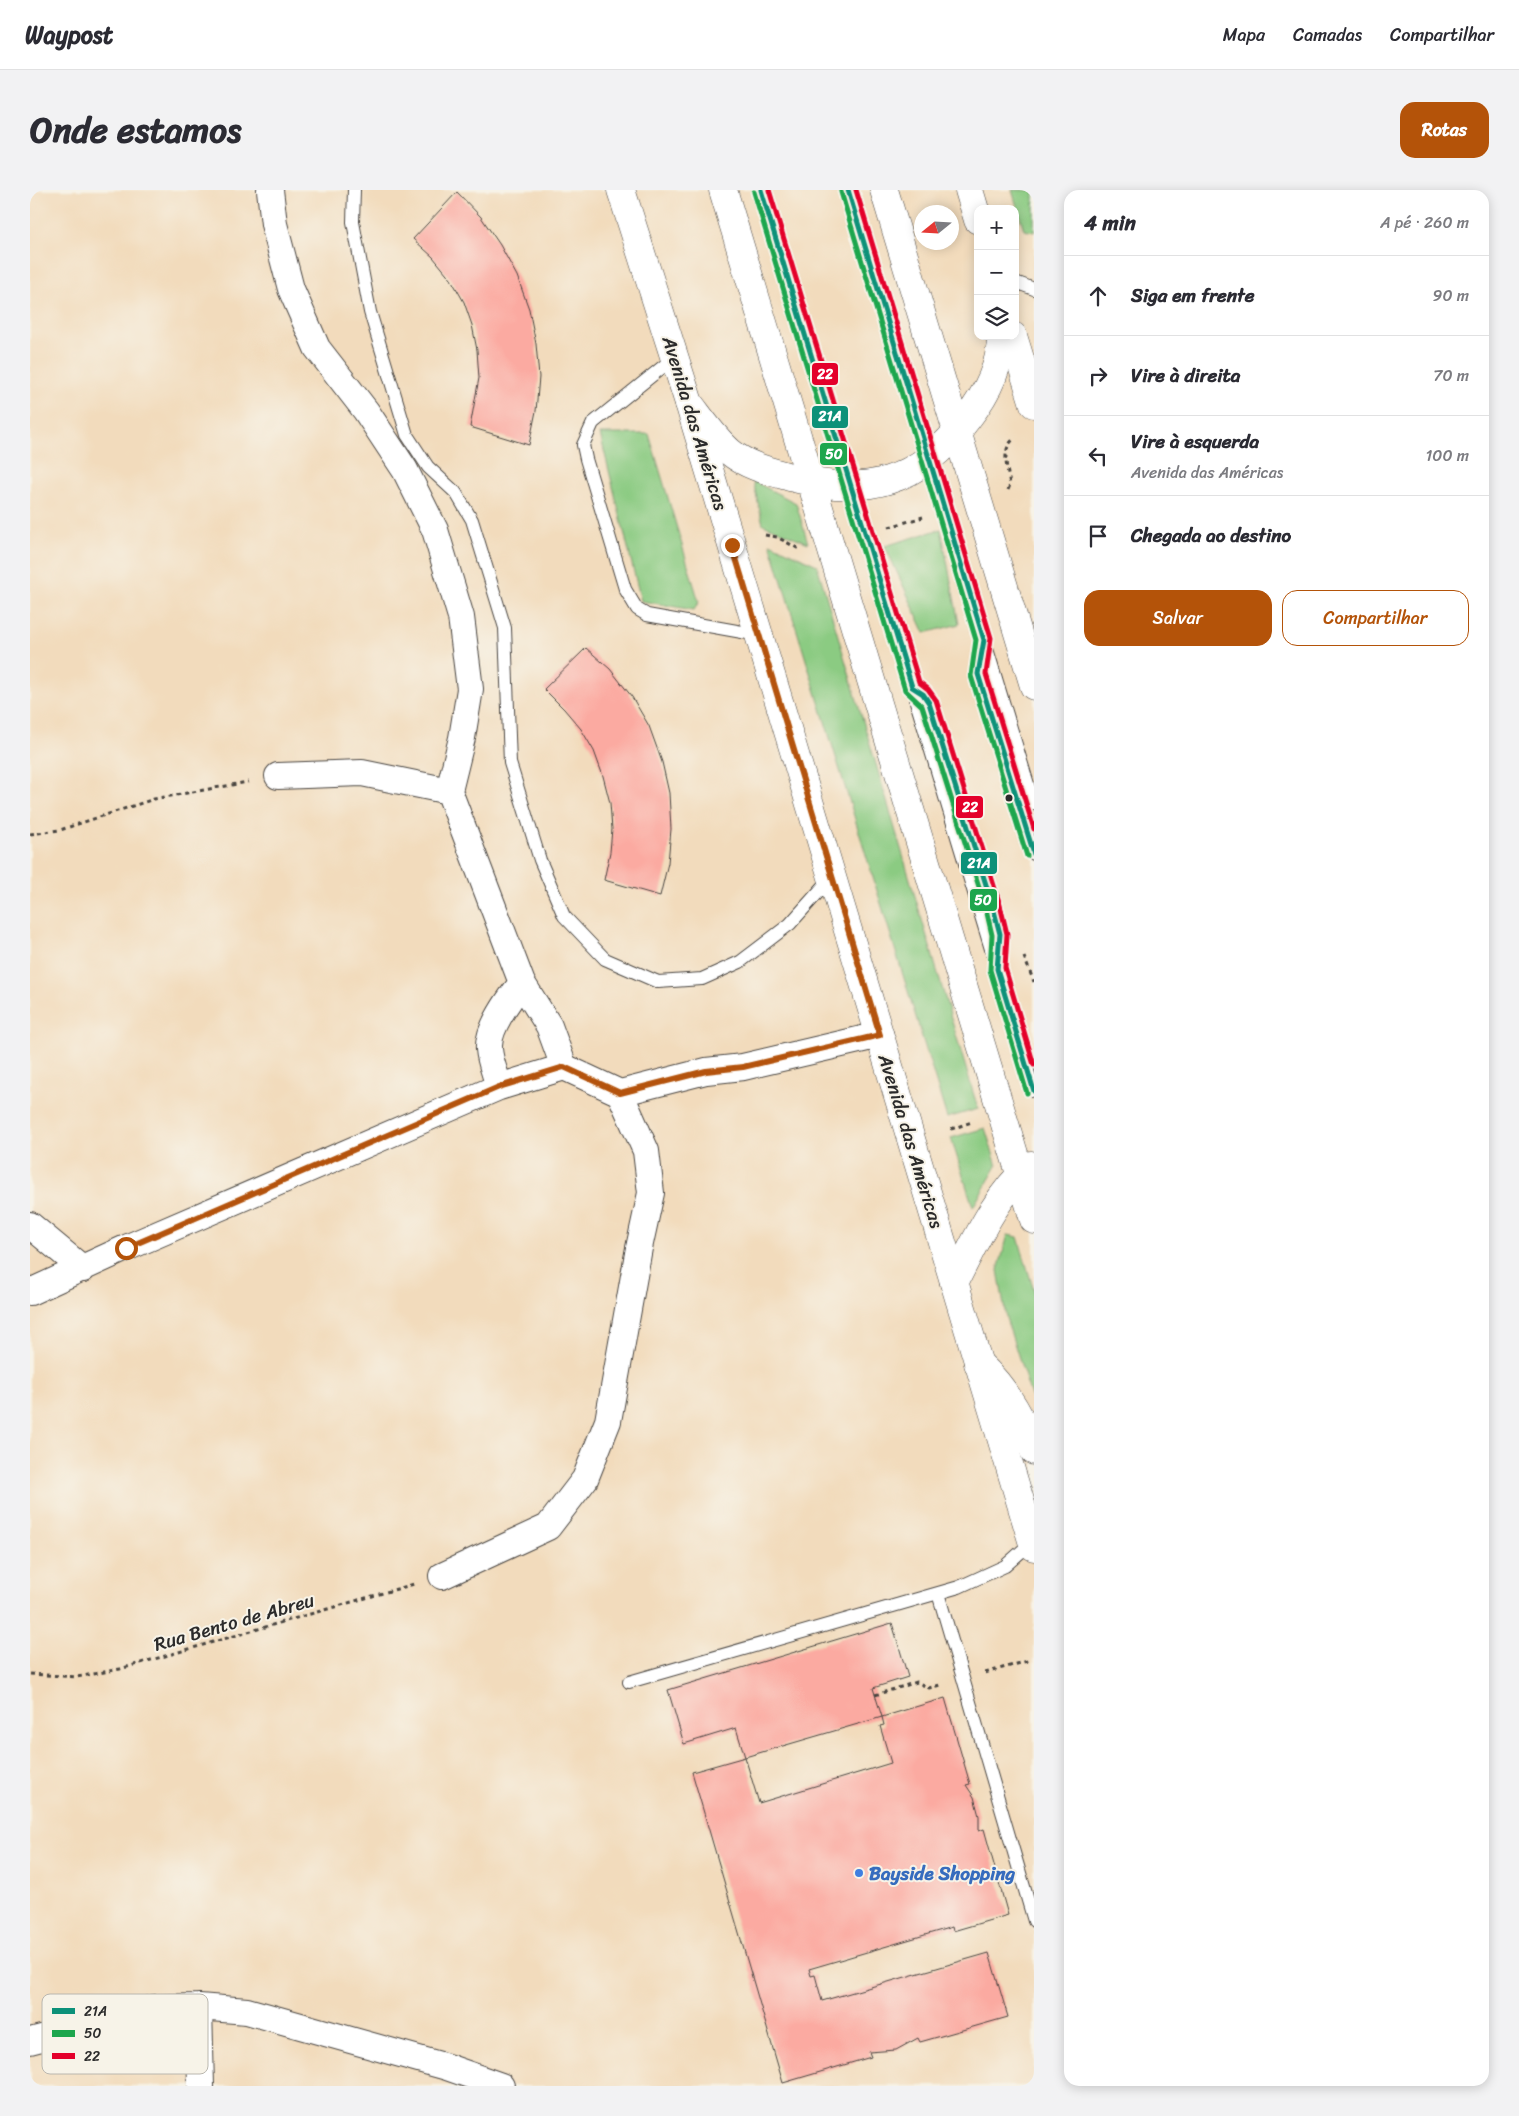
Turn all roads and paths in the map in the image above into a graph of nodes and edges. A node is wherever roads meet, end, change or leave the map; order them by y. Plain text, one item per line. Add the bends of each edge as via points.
1 (270, 190) edge
2 (354, 190) edge
3 (621, 190) edge
4 (723, 190) edge
5 (761, 190) edge
6 (848, 190) edge
7 (884, 190) edge
8 (968, 190) edge
9 (974, 208) edge
10 (1019, 283) edge
11 (1034, 289) edge
12 (1000, 340) edge
13 (1014, 340) edge
14 (675, 357) junction
15 (689, 403) junction
16 (1034, 404) edge
17 (957, 432) junction
18 (1014, 439) dead end
19 (929, 460) junction
20 (812, 483) junction
21 (851, 487) junction
22 (1001, 494) dead end
23 (928, 516) dead end
24 (883, 529) dead end
25 (765, 535) dead end
26 (804, 550) dead end
27 (759, 635) junction
28 (984, 640) junction
29 (1034, 686) edge
30 (278, 776) joint
31 (449, 791) junction
32 (1034, 804) edge
33 (30, 834) edge
34 (1034, 854) edge
35 (832, 877) junction
36 (522, 983) junction
37 (880, 1035) junction
38 (564, 1067) junction
39 (499, 1087) junction
40 (1034, 1091) edge
41 (620, 1093) junction
42 (974, 1122) dead end
43 (951, 1129) dead end
44 (1027, 1169) edge
45 (1034, 1220) edge
46 (30, 1224) edge
47 (83, 1269) junction
48 (954, 1283) junction
49 (30, 1292) edge
50 (978, 1363) junction
51 (1034, 1451) edge
52 (1033, 1544) edge
53 (442, 1576) joint
54 (938, 1594) junction
55 (30, 1674) edge
56 (629, 1682) dead end
57 (1034, 1921) edge
58 (208, 2008) edge
59 (501, 2086) edge

1 - 31 street via 274,224 291,289 318,348 366,411 405,470 438,539 461,618 470,690
2 - 35 lane via 352,222 370,312 407,435 428,467 456,493 472,520 506,628 510,763 540,860 564,916 605,959 658,982 702,979 740,962 790,924
3 - 14 main road, Avenida das Américas
4 - 20 main road
5 - 21 lane
6 - 19 lane
7 - 17 main road
8 - 9 main road
10 - 11 lane
12 - 17 main road via 996,366 987,388
13 - 16 main road
14 - 15 main road, Avenida das Américas
14 - 27 lane via 593,422 584,445 625,589 637,609 647,614
15 - 20 main road via 731,453 766,470
15 - 27 main road, Avenida das Américas
17 - 19 main road
17 - 29 main road
18 - 22 path via 1006,451 1010,485
19 - 21 main road via 895,478
19 - 28 lane
20 - 21 main road
20 - 44 main road
21 - 40 lane via 912,687 923,694 928,703 993,907 1000,934 997,969
23 - 24 path
25 - 26 path
27 - 35 main road, Avenida das Américas
28 - 32 lane
28 - 34 lane via 978,674
30 - 31 street via 362,773
30 - 33 path via 154,799 60,830
31 - 36 street
35 - 37 main road, Avenida das Américas
36 - 38 street via 549,1026
36 - 39 street via 496,1022 488,1048
37 - 41 street via 743,1067 706,1071
37 - 48 main road, Avenida das Américas
38 - 39 street
38 - 41 street
39 - 47 street
41 - 53 street via 646,1151 651,1193 608,1421 585,1479 548,1527
42 - 43 path
44 - 45 main road
44 - 48 main road via 982,1228
46 - 47 street
47 - 49 street
48 - 50 main road, Avenida das Américas
50 - 51 main road via 1015,1405
50 - 52 main road, Avenida das Américas
52 - 54 lane via 1005,1566
53 - 55 path, Rua Bento de Abreu via 120,1670 78,1677
54 - 56 lane
54 - 57 lane
58 - 59 street via 247,2011 447,2066

